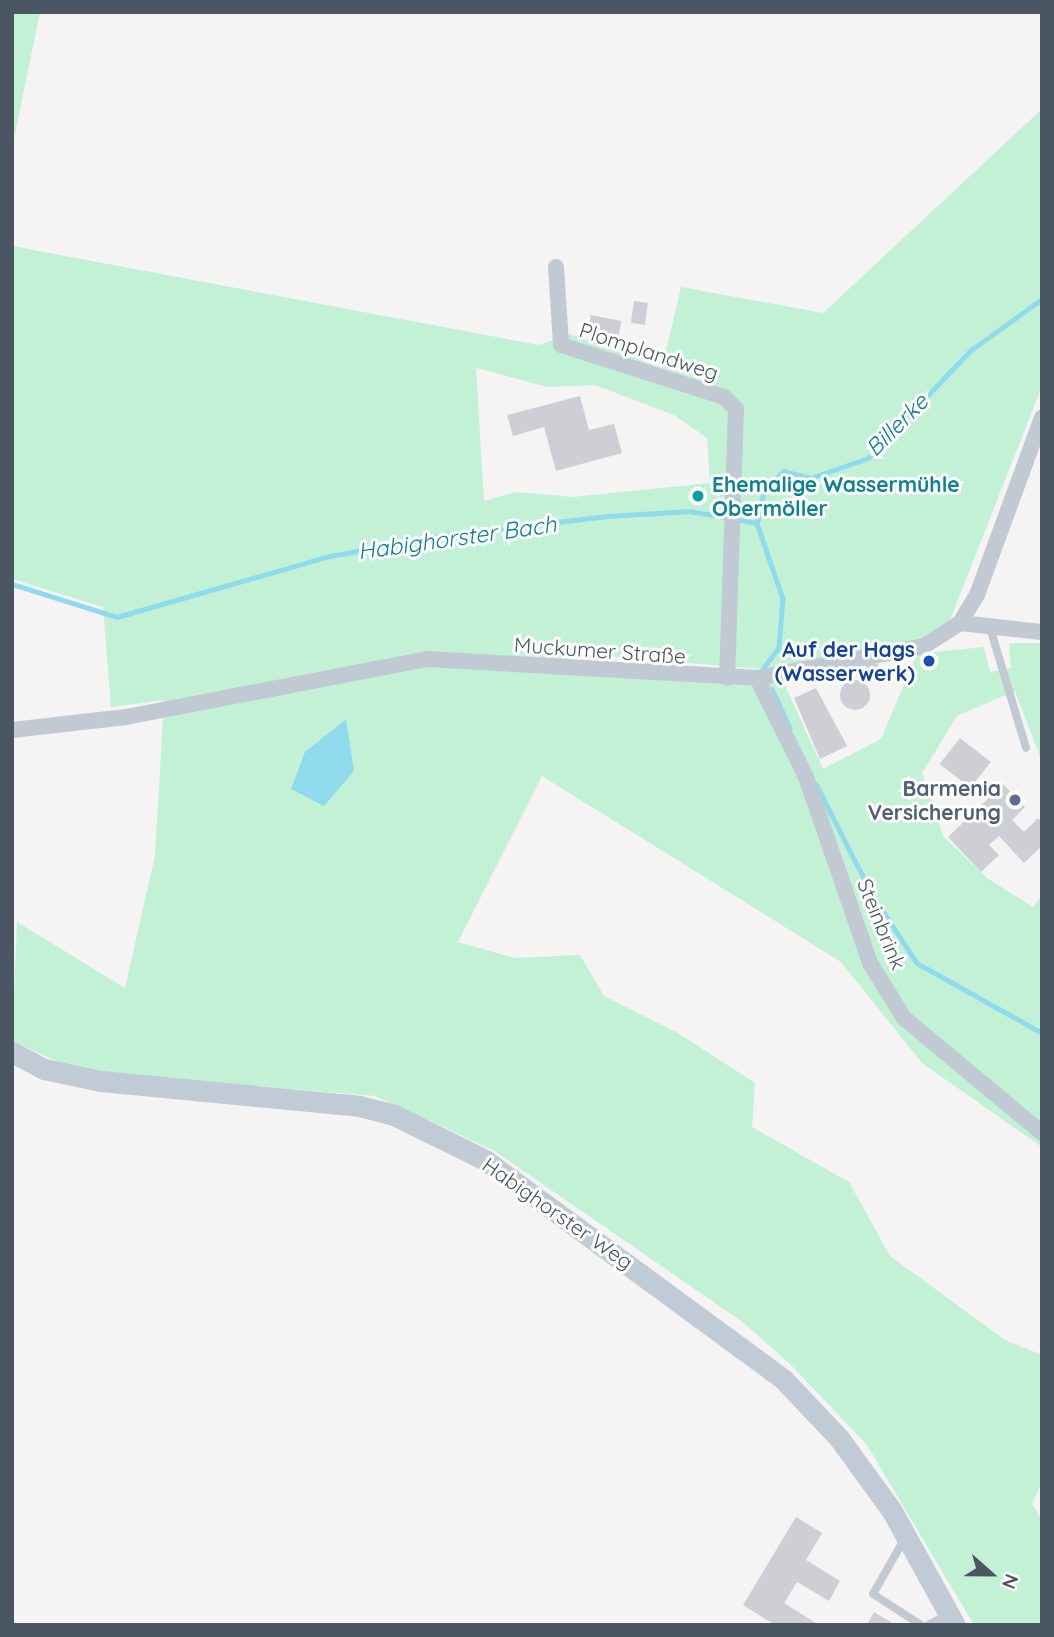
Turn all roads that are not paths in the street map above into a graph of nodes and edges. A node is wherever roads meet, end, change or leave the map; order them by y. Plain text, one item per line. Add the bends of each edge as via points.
1 (556, 267) dead end
2 (1042, 417) edge
3 (960, 623) junction
4 (991, 631) junction
5 (1042, 632) edge
6 (727, 678) junction
7 (757, 678) junction
8 (12, 730) edge
9 (1026, 748) dead end
10 (12, 1052) edge
11 (1042, 1133) edge
12 (907, 1535) junction
13 (952, 1619) edge
14 (921, 1625) edge
15 (928, 1625) edge

1 - 6 street, Plomplandweg via 561,345 724,397 736,409
2 - 3 street, Muckumer Straße via 976,595
3 - 4 street
3 - 7 street, Muckumer Straße via 924,646
4 - 5 street
4 - 9 lane
6 - 7 street, Muckumer Straße
6 - 8 street, Muckumer Straße via 428,659 126,717
7 - 11 street, Steinbrink via 806,777 870,962 904,1018
10 - 12 street, Habighorster Weg via 44,1069 101,1081 359,1106 443,1137 550,1205 784,1380 839,1438
12 - 13 street, Habighorster Weg
12 - 14 lane via 873,1594
13 - 15 lane

